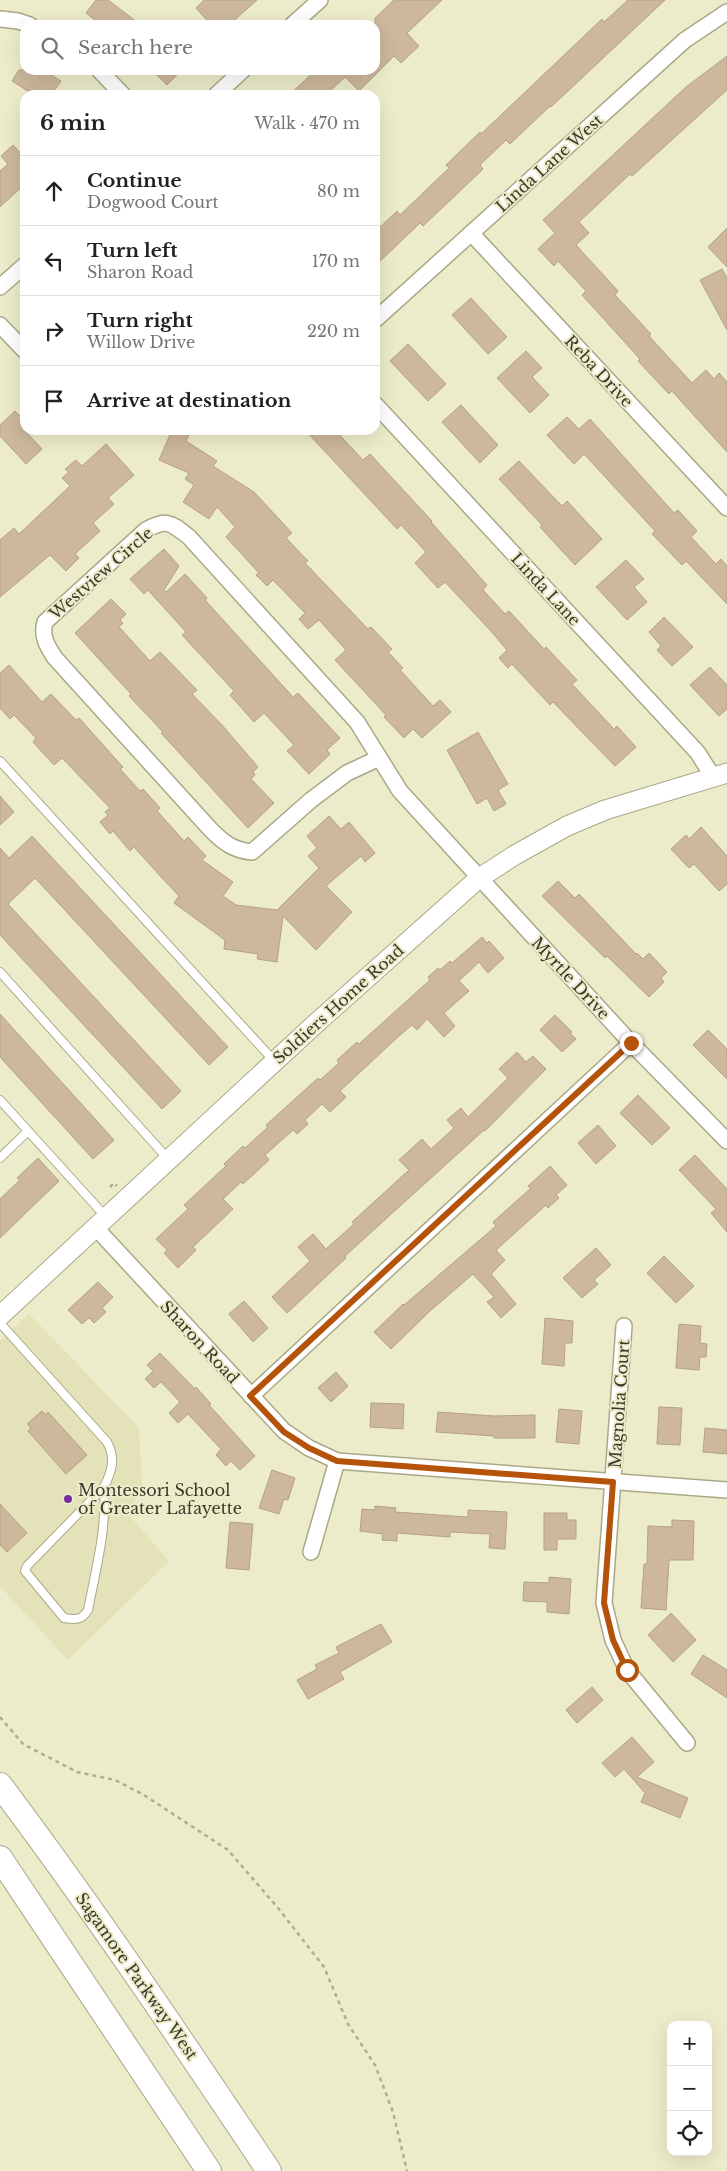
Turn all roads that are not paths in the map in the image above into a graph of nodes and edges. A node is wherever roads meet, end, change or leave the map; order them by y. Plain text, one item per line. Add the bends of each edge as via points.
1 (320, 0) edge
2 (727, 12) edge
3 (0, 19) edge
4 (298, 20) edge
5 (20, 22) edge
6 (104, 75) edge
7 (238, 75) edge
8 (118, 90) edge
9 (221, 90) edge
10 (471, 233) junction
11 (20, 269) edge
12 (0, 287) edge
13 (380, 315) edge
14 (0, 325) edge
15 (20, 346) edge
16 (380, 409) edge
17 (727, 508) edge
18 (379, 758) junction
19 (0, 760) edge
20 (720, 775) edge
21 (478, 879) junction
22 (0, 972) edge
23 (631, 1043) junction
24 (275, 1062) junction
25 (0, 1100) edge
26 (28, 1131) junction
27 (727, 1141) edge
28 (0, 1158) edge
29 (169, 1160) junction
30 (102, 1223) junction
31 (0, 1316) edge
32 (0, 1323) edge
33 (624, 1326) dead end
34 (250, 1396) junction
35 (337, 1461) junction
36 (613, 1482) junction
37 (104, 1487) junction
38 (727, 1490) edge
39 (311, 1552) dead end
40 (687, 1743) dead end
41 (0, 1785) edge
42 (0, 1858) edge
43 (209, 2171) edge
44 (269, 2171) edge

1 - 4 street
2 - 10 street, Linda Lane West via 685,40
3 - 5 street
6 - 8 street
7 - 9 street
10 - 13 street, Linda Lane West
10 - 17 street, Reba Drive
11 - 12 street
14 - 15 street
16 - 20 street, Linda Lane
18 - 18 street, Westview Circle via 357,722 189,537 167,522 159,522 146,530 46,622 43,630 46,644 55,658 211,830 225,844 238,850 252,852 311,800 340,779
18 - 21 street, Westview Circle via 400,791
19 - 24 lane
20 - 21 street, Soldiers Home Road via 605,810 567,826
21 - 23 street, Myrtle Drive
21 - 24 street, Soldiers Home Road
22 - 29 lane
23 - 27 street, Myrtle Drive
23 - 34 street
24 - 29 street, Soldiers Home Road
25 - 26 lane
26 - 28 lane
26 - 30 lane
29 - 30 street, Soldiers Home Road
30 - 31 street, Soldiers Home Road
30 - 34 street, Sharon Road
32 - 37 lane via 107,1442 113,1459
33 - 36 street, Magnolia Court
34 - 35 street, Sharon Road via 284,1432
35 - 36 street, Sharon Road
35 - 39 street
36 - 38 street, Sharon Road
36 - 40 street, Magnolia Court via 604,1603 613,1640 627,1670
37 - 37 lane via 25,1571 64,1618 79,1619 88,1610 103,1527
41 - 44 highway, Sagamore Parkway West via 170,2024
42 - 43 highway

